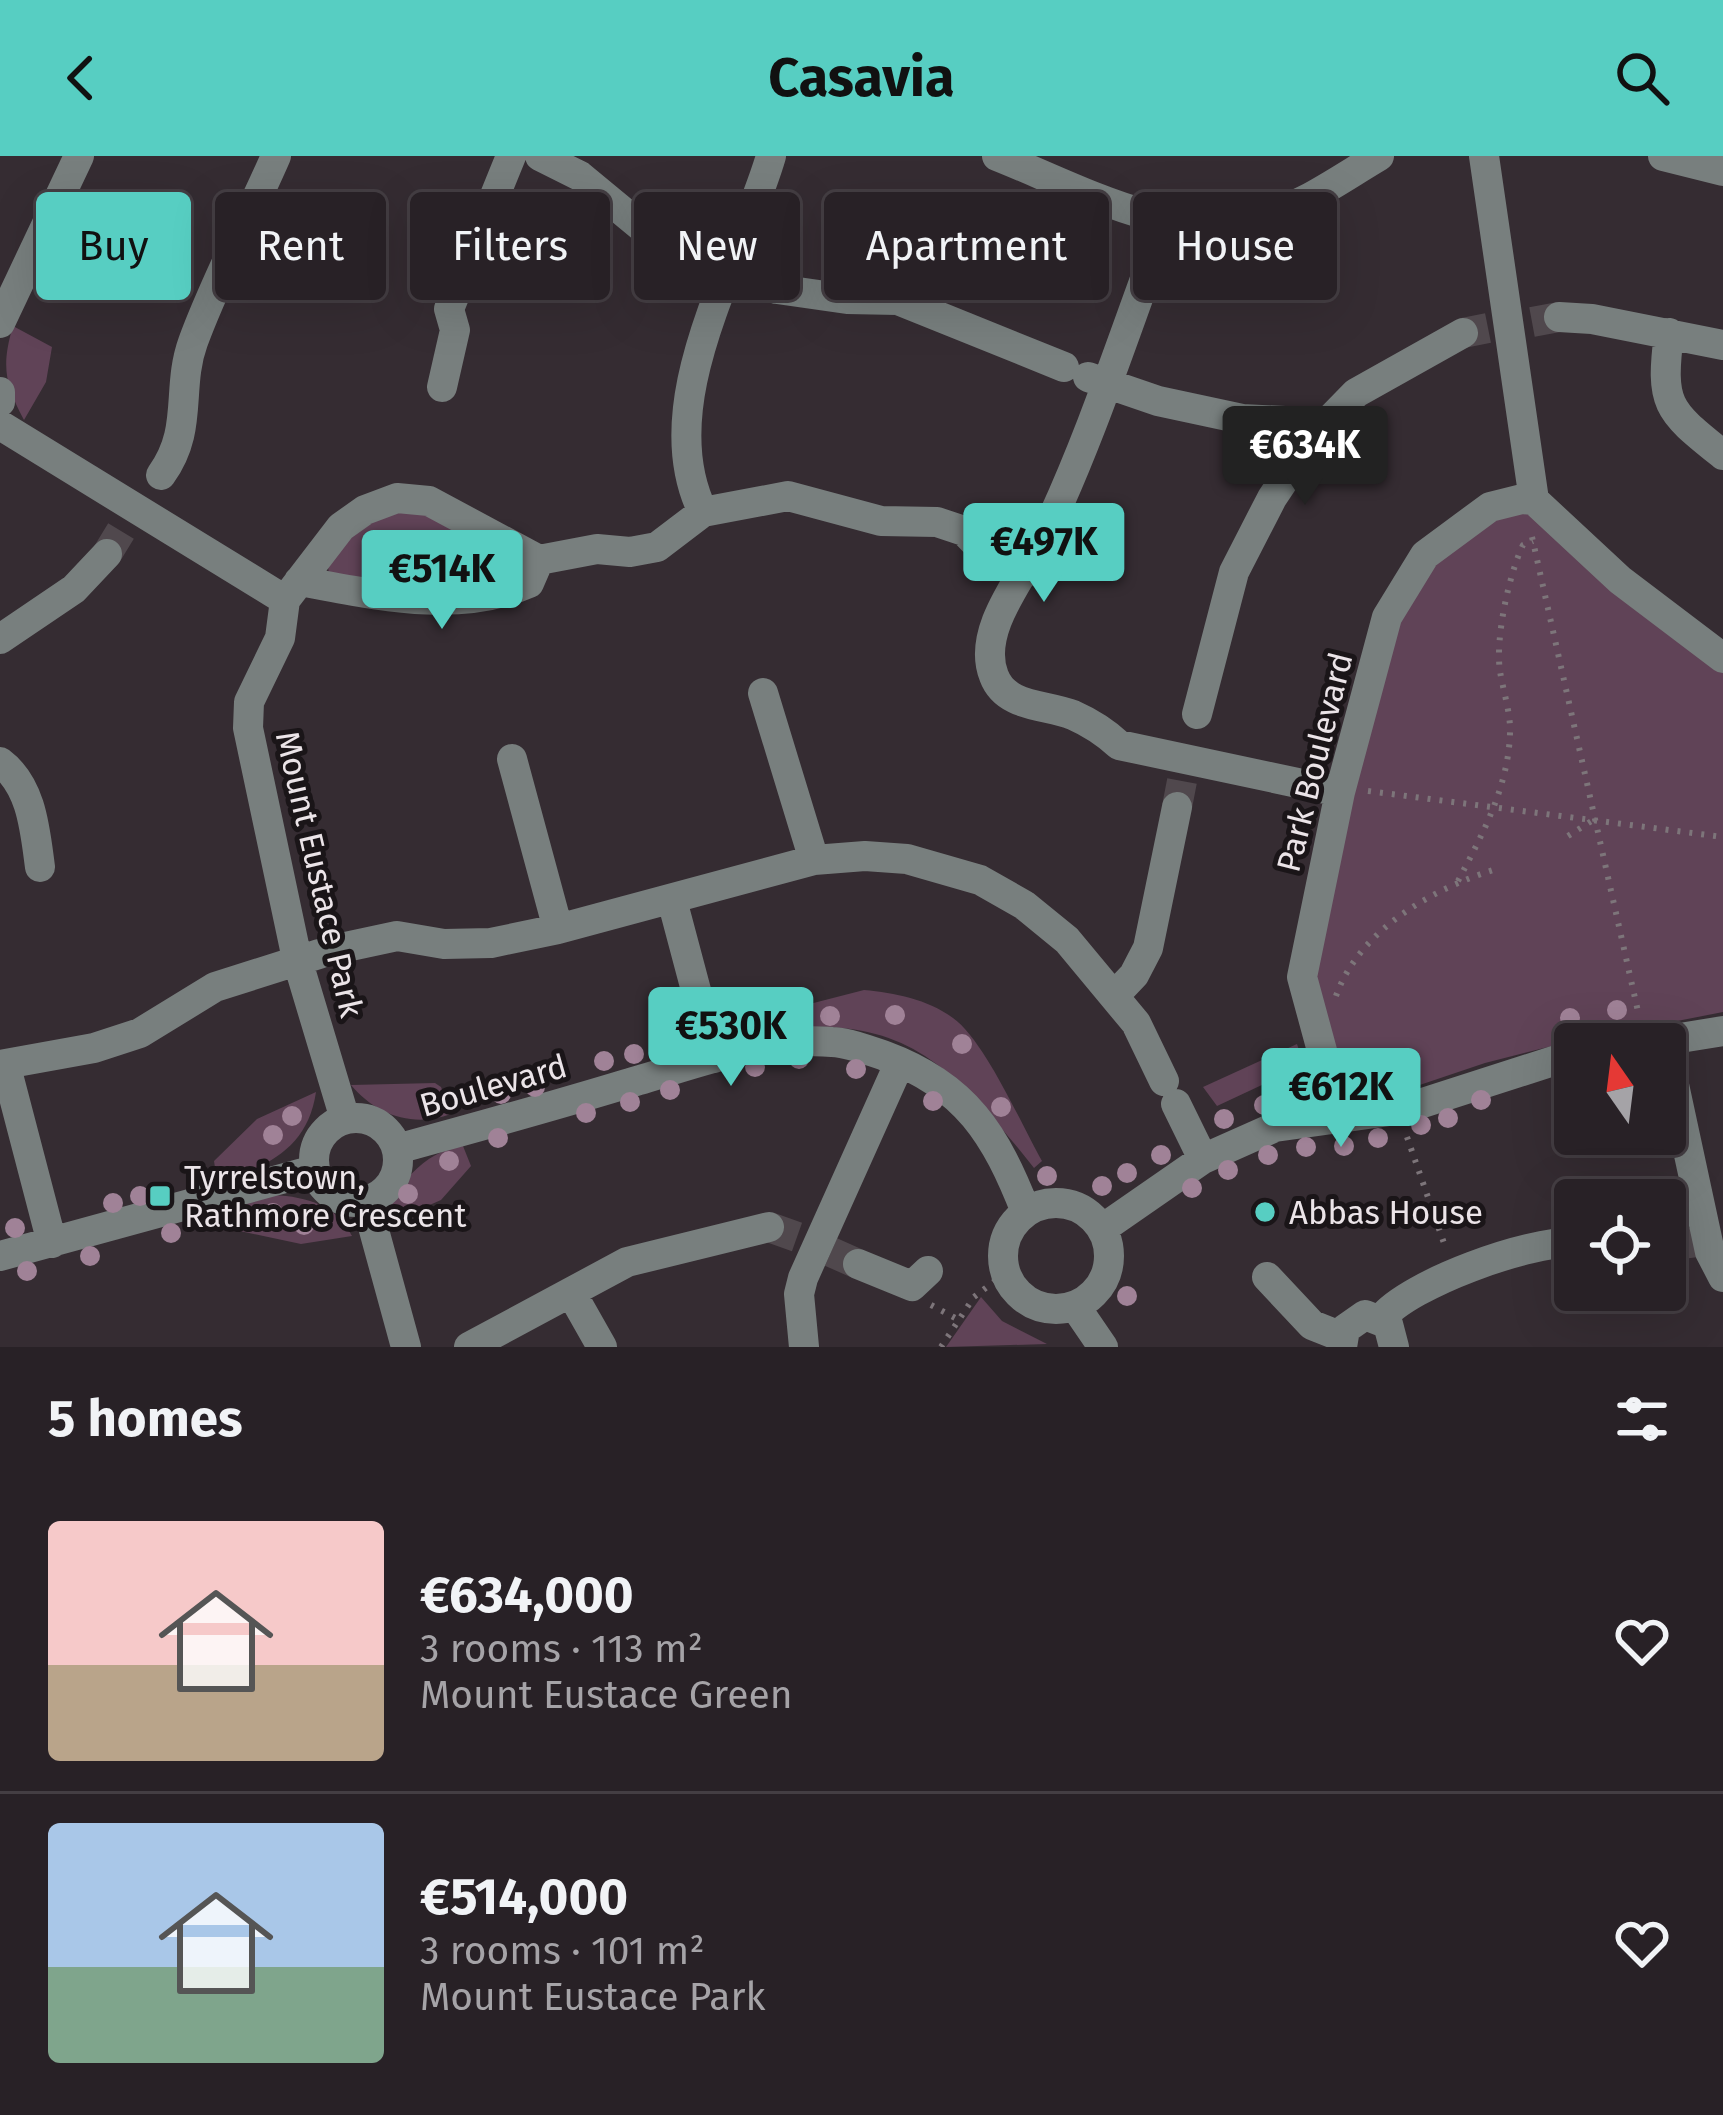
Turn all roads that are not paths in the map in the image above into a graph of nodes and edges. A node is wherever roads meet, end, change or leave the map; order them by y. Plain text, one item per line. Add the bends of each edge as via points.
1 (79, 156) edge
2 (276, 156) edge
3 (511, 156) edge
4 (539, 156) edge
5 (772, 156) edge
6 (997, 156) edge
7 (1379, 156) edge
8 (1484, 156) edge
9 (1663, 156) edge
10 (1347, 164) edge
11 (1723, 171) edge
12 (749, 192) edge
13 (1312, 192) edge
14 (1133, 209) edge
15 (634, 216) edge
16 (1133, 285) edge
17 (800, 293) edge
18 (700, 300) edge
19 (0, 323) edge
20 (1510, 325) junction
21 (1669, 333) junction
22 (1723, 345) edge
23 (1086, 375) junction
24 (442, 387) dead end
25 (0, 392) edge
26 (0, 402) edge
27 (1327, 423) junction
28 (0, 424) edge
29 (1723, 455) edge
30 (1528, 499) junction
31 (704, 512) junction
32 (135, 514) junction
33 (539, 560) junction
34 (1022, 574) junction
35 (292, 590) junction
36 (0, 639) edge
37 (1723, 658) edge
38 (763, 693) dead end
39 (512, 759) dead end
40 (1187, 760) junction
41 (0, 762) edge
42 (1340, 792) junction
43 (814, 860) junction
44 (40, 867) dead end
45 (672, 900) junction
46 (558, 929) junction
47 (319, 954) junction
48 (1115, 995) junction
49 (1723, 1031) edge
50 (1686, 1039) edge
51 (714, 1058) junction
52 (1554, 1061) edge
53 (900, 1062) junction
54 (3, 1066) edge
55 (1340, 1117) junction
56 (345, 1119) junction
57 (1686, 1137) edge
58 (397, 1149) junction
59 (1203, 1159) junction
60 (314, 1170) junction
61 (366, 1201) junction
62 (1026, 1212) junction
63 (1102, 1229) junction
64 (1709, 1240) edge
65 (52, 1244) junction
66 (815, 1245) junction
67 (1554, 1246) edge
68 (0, 1256) edge
69 (928, 1271) dead end
70 (1267, 1277) dead end
71 (1723, 1277) edge
72 (572, 1294) junction
73 (1075, 1306) junction
74 (1388, 1333) edge
75 (1342, 1342) edge
76 (406, 1347) edge
77 (469, 1347) edge
78 (602, 1347) edge
79 (804, 1347) edge
80 (1103, 1347) edge

1 - 19 street
2 - 32 street via 191,347 182,436
3 - 24 street via 449,309 455,330
4 - 15 street
5 - 12 street
6 - 14 street
7 - 10 street
8 - 20 street
9 - 11 street
10 - 13 street
16 - 23 street
17 - 23 street via 898,300
18 - 31 street via 686,444 689,483
20 - 21 street
20 - 27 street via 1356,393
20 - 30 street
21 - 22 street
21 - 29 street via 1666,396 1681,421
23 - 27 street via 1242,419
23 - 34 street via 1046,533
25 - 26 street
27 - 40 street via 1271,498 1234,572
28 - 32 street
30 - 37 street
30 - 42 street, Park Boulevard via 1463,525 1425,555 1405,584 1387,617
31 - 33 street via 657,547
31 - 34 street via 788,496 881,520 937,522 964,531
32 - 35 street
32 - 36 street via 74,589
33 - 35 street via 529,583 478,596 411,601
33 - 35 street, Mount Eustace Park via 429,501 397,498 341,527
34 - 40 street via 990,650 994,677 1008,695 1068,713 1119,745
35 - 47 street, Mount Eustace Park via 280,638 249,702 248,728
38 - 43 street
39 - 46 street
40 - 42 street
40 - 48 street via 1148,948
41 - 44 street via 23,790
42 - 55 street, Park Boulevard via 1302,977
43 - 45 street
43 - 48 street via 908,859 980,880 1067,940
45 - 46 street
45 - 51 street
46 - 47 street via 491,943 398,937
47 - 54 street via 215,987 140,1033
47 - 56 street, Mount Eustace Park
48 - 59 street
49 - 50 street
51 - 53 street, Boulevard via 831,1042
51 - 58 street, Boulevard
52 - 55 street via 1398,1110
53 - 62 street, Boulevard via 964,1101 1006,1161
53 - 66 street
54 - 65 street
55 - 59 street via 1275,1127
56 - 58 street via 382,1127
56 - 60 street via 323,1132
57 - 64 street
58 - 61 street via 395,1175
59 - 63 street
60 - 61 street via 328,1192
60 - 65 street
61 - 76 street
62 - 63 street via 1076,1207
62 - 73 street via 1006,1239 1006,1273 1026,1300
63 - 73 street via 1109,1264 1103,1282
64 - 71 street
65 - 68 street
66 - 69 street via 912,1286
66 - 72 street via 627,1262
66 - 79 street via 799,1294
67 - 74 street via 1528,1248 1395,1303
70 - 75 street via 1312,1325
72 - 77 street
72 - 78 street
73 - 80 street
74 - 75 street via 1357,1317

